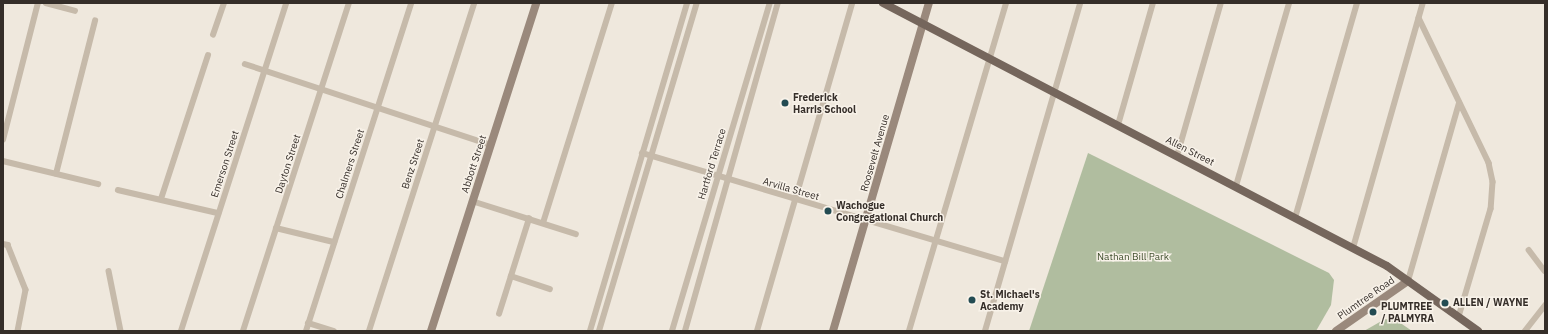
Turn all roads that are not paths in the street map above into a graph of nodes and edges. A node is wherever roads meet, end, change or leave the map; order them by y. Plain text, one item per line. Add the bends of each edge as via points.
1 (38, 3) edge
2 (46, 3) edge
3 (224, 3) edge
4 (286, 3) edge
5 (349, 3) edge
6 (411, 3) edge
7 (474, 3) edge
8 (536, 3) edge
9 (612, 3) edge
10 (687, 3) edge
11 (696, 3) edge
12 (770, 3) edge
13 (778, 3) edge
14 (852, 3) edge
15 (883, 3) edge
16 (929, 3) edge
17 (1006, 3) edge
18 (1080, 3) edge
19 (1153, 3) edge
20 (1221, 3) edge
21 (1289, 3) edge
22 (1357, 3) edge
23 (1423, 3) edge
24 (75, 11) dead end
25 (1419, 18) junction
26 (95, 21) dead end
27 (923, 23) junction
28 (214, 35) dead end
29 (677, 37) junction
30 (685, 40) junction
31 (208, 55) dead end
32 (989, 58) junction
33 (245, 64) dead end
34 (264, 71) junction
35 (321, 90) junction
36 (1055, 92) junction
37 (1459, 103) junction
38 (378, 108) junction
39 (1118, 125) junction
40 (435, 126) junction
41 (3, 140) edge
42 (490, 145) junction
43 (642, 153) junction
44 (651, 156) junction
45 (1177, 156) junction
46 (3, 161) edge
47 (56, 174) junction
48 (718, 177) junction
49 (727, 180) junction
50 (98, 184) dead end
51 (1236, 186) junction
52 (118, 190) dead end
53 (161, 199) junction
54 (795, 199) junction
55 (472, 201) junction
56 (218, 213) junction
57 (1295, 218) junction
58 (529, 219) junction
59 (866, 219) junction
60 (543, 223) junction
61 (276, 228) junction
62 (576, 234) dead end
63 (618, 235) junction
64 (627, 238) junction
65 (936, 241) junction
66 (334, 242) junction
67 (3, 244) edge
68 (1353, 248) junction
69 (1529, 250) dead end
70 (1005, 261) junction
71 (109, 271) dead end
72 (1545, 271) edge
73 (511, 276) junction
74 (1408, 281) junction
75 (550, 289) dead end
76 (1545, 305) edge
77 (499, 314) dead end
78 (595, 314) junction
79 (1459, 317) junction
80 (603, 318) junction
81 (308, 323) junction
82 (18, 331) edge
83 (121, 331) edge
84 (181, 331) edge
85 (243, 331) edge
86 (306, 331) edge
87 (334, 331) edge
88 (369, 331) edge
89 (431, 331) edge
90 (590, 331) edge
91 (599, 331) edge
92 (672, 331) edge
93 (685, 331) edge
94 (757, 331) edge
95 (833, 331) edge
96 (909, 331) edge
97 (985, 331) edge
98 (1336, 331) edge
99 (1478, 331) edge
100 (1525, 331) edge

1 - 41 street
2 - 24 street
3 - 28 street
4 - 34 street, Emerson Street
5 - 35 street, Dayton Street
6 - 38 street, Chalmers Street
7 - 40 street, Benz Street
8 - 42 street, Abbott Street
9 - 60 street
10 - 29 street
11 - 30 street
12 - 48 street, Hartford Terrace
13 - 49 street, Hartford Terrace
14 - 54 street
15 - 27 main road, Allen Street
16 - 27 street, Roosevelt Avenue
17 - 32 street
18 - 36 street
19 - 39 street
20 - 45 street
21 - 51 street
22 - 57 street
23 - 25 street
25 - 37 street
25 - 68 street
26 - 47 street
27 - 32 main road, Allen Street
27 - 59 street, Roosevelt Avenue
29 - 30 street
29 - 43 street
30 - 44 street
31 - 53 street
32 - 36 main road, Allen Street
32 - 65 street
33 - 34 street
34 - 35 street
34 - 56 street, Emerson Street
35 - 38 street
35 - 61 street, Dayton Street
36 - 39 main road, Allen Street
36 - 70 street
37 - 74 street
37 - 79 street via 1488,163 1494,186 1491,210
38 - 40 street
38 - 66 street, Chalmers Street
39 - 45 main road, Allen Street
40 - 42 street
40 - 88 street, Benz Street
42 - 55 street, Abbott Street
43 - 44 street, Arvilla Street
43 - 63 street
44 - 48 street, Arvilla Street
44 - 64 street
45 - 51 main road, Allen Street
46 - 47 street
47 - 50 street
48 - 49 street, Arvilla Street
48 - 92 street, Hartford Terrace
49 - 54 street, Arvilla Street
49 - 93 street, Hartford Terrace
51 - 57 main road, Allen Street
52 - 53 street
53 - 56 street
54 - 59 street, Arvilla Street
54 - 94 street
55 - 58 street
55 - 89 street, Abbott Street
56 - 84 street, Emerson Street
57 - 68 main road, Allen Street
58 - 60 street
58 - 73 street
59 - 65 street, Arvilla Street
59 - 95 street, Roosevelt Avenue
60 - 62 street
61 - 66 street
61 - 85 street, Dayton Street
63 - 64 street
63 - 78 street
64 - 80 street
65 - 70 street, Arvilla Street
65 - 96 street
66 - 81 street, Chalmers Street
67 - 82 street via 8,245 26,290
68 - 74 main road, Allen Street
69 - 72 street
70 - 97 street
71 - 83 street
73 - 75 street
73 - 77 street
74 - 79 main road, Allen Street
74 - 98 street, Plumtree Road
76 - 100 street
78 - 80 street
78 - 90 street
79 - 99 main road, Allen Street
80 - 91 street
81 - 86 street, Chalmers Street
81 - 87 street

